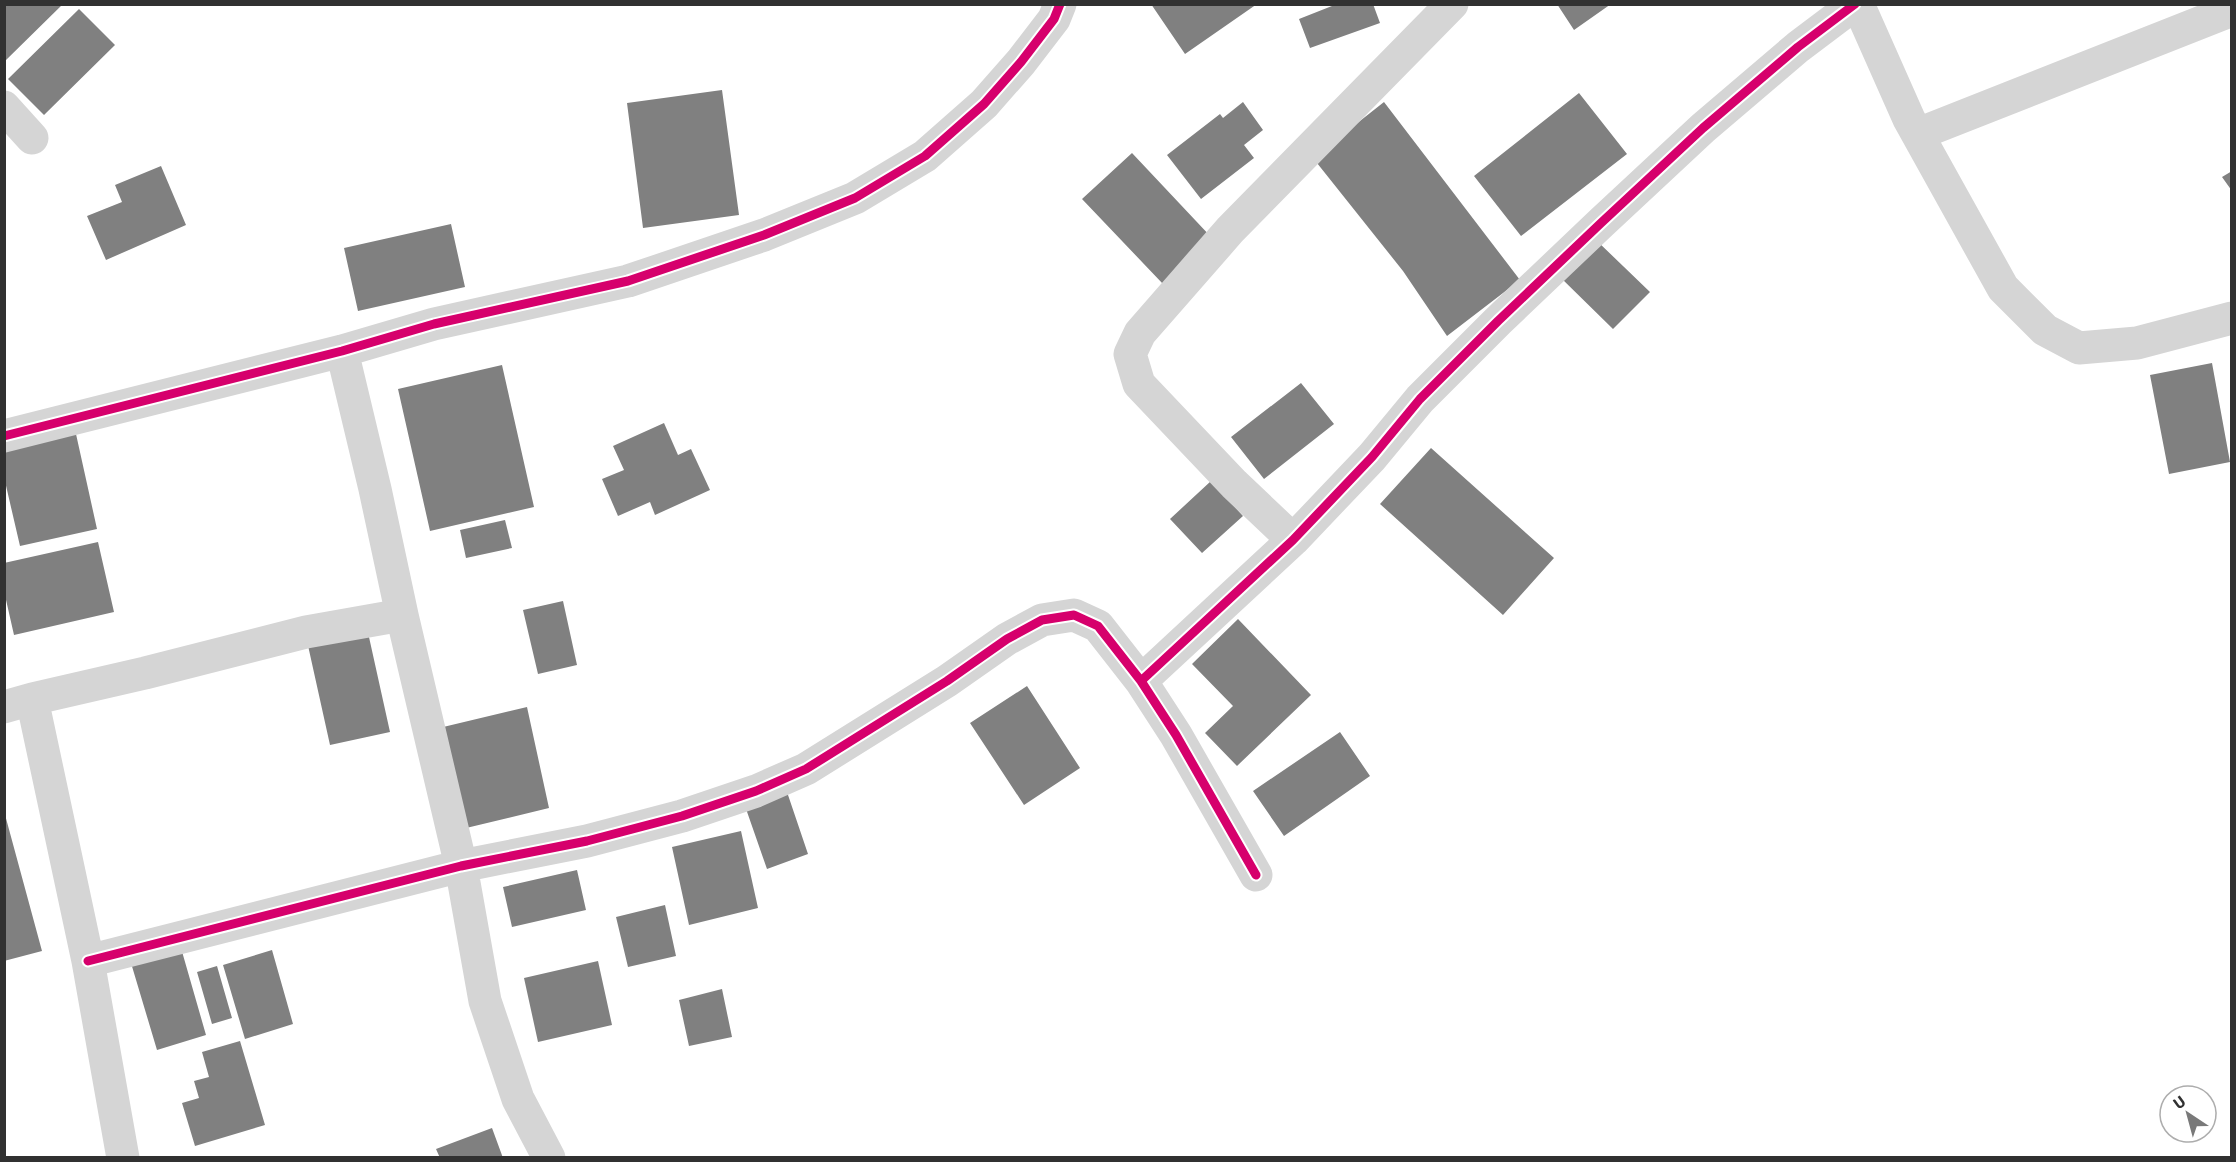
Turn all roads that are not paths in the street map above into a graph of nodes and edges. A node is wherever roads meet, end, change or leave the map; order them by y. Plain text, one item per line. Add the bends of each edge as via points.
1 (1060, 4) edge
2 (1452, 4) edge
3 (1857, 4) edge
4 (2232, 10) edge
5 (4, 107) edge
6 (1918, 135) junction
7 (32, 138) dead end
8 (2232, 318) edge
9 (342, 351) junction
10 (4, 436) edge
11 (1293, 540) junction
12 (402, 615) junction
13 (1141, 681) junction
14 (18, 703) edge
15 (461, 866) junction
16 (1256, 875) dead end
17 (88, 961) junction
18 (123, 1158) edge
19 (549, 1158) edge

1 - 9 street via 1054,19 984,104 925,156 855,198 764,235 628,281 434,324
2 - 11 street via 1230,230 1140,333 1130,354 1139,384
3 - 6 street
3 - 11 street via 1798,47 1703,128 1498,321 1420,399 1372,457
4 - 6 street
5 - 7 street
6 - 8 street via 2002,288 2045,330 2079,348 2137,343
9 - 10 street
9 - 12 street
11 - 13 street
12 - 14 street via 306,632
12 - 15 street
13 - 15 street via 1098,626 1074,615 1042,620 806,770 682,816 587,841
13 - 16 street
14 - 17 street
15 - 17 street
15 - 19 street via 485,1001 518,1099
17 - 18 street

